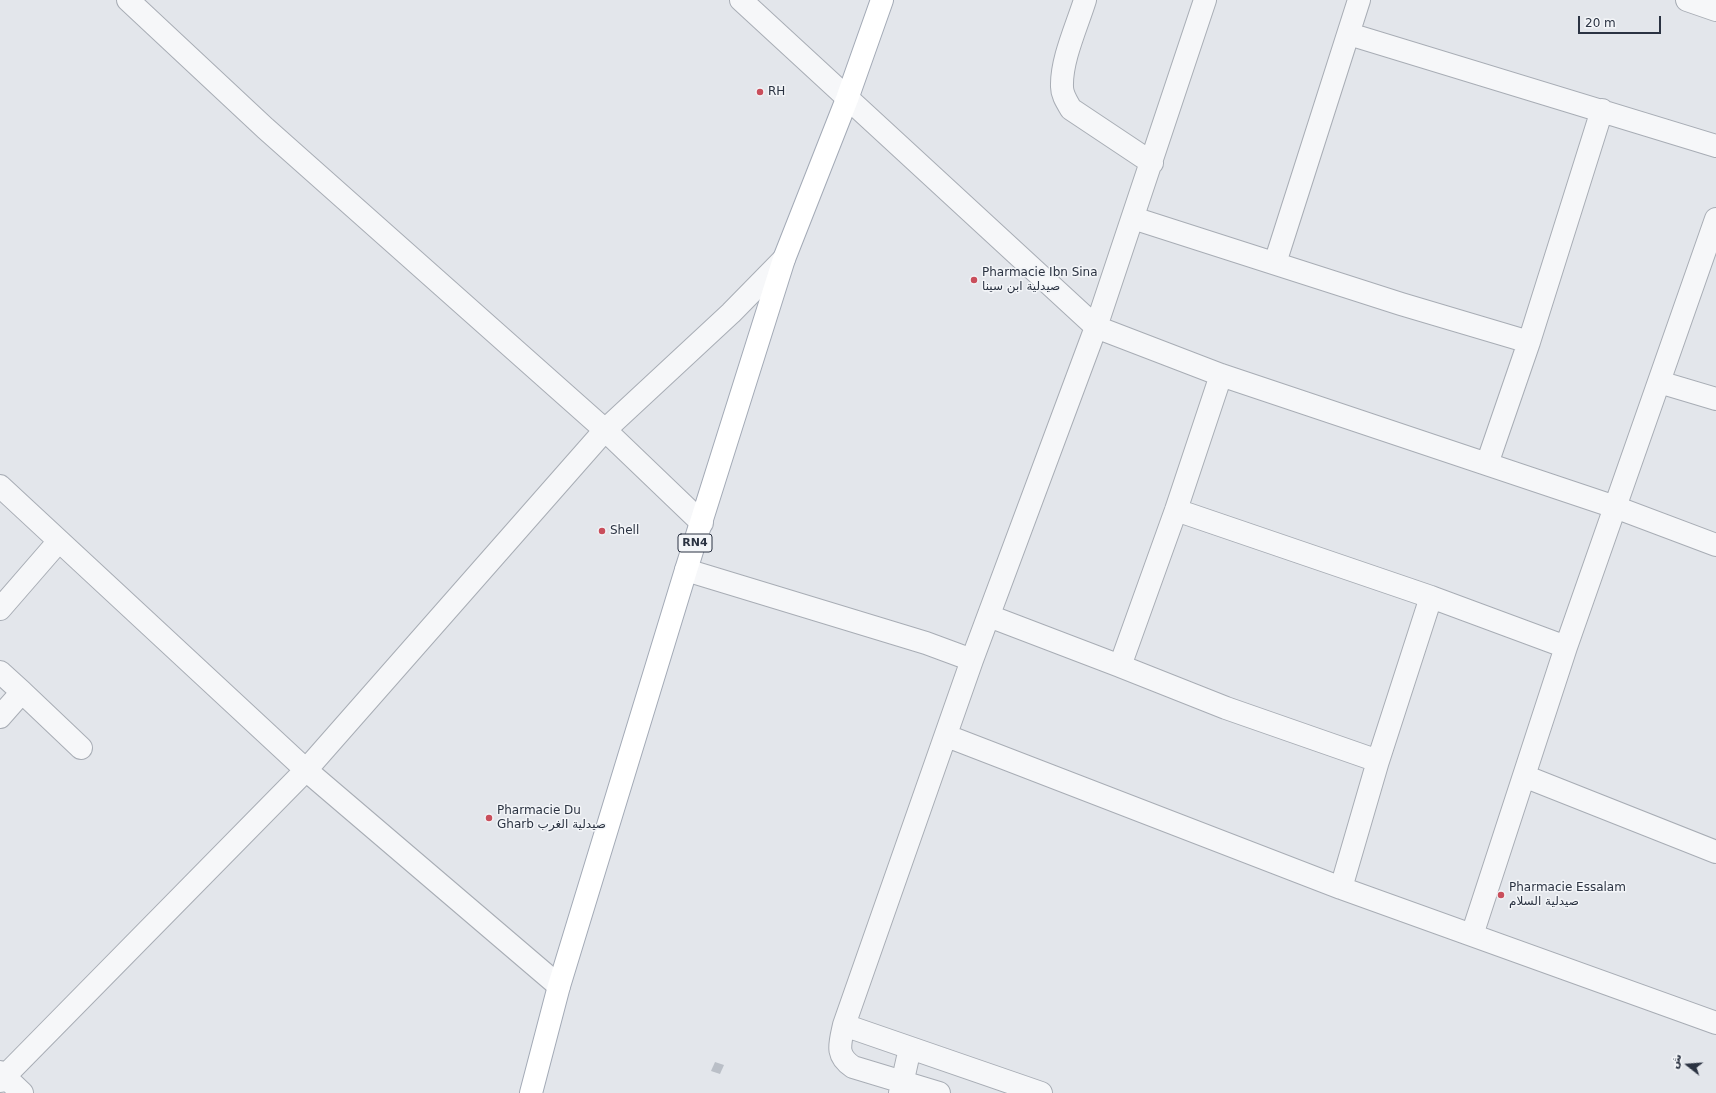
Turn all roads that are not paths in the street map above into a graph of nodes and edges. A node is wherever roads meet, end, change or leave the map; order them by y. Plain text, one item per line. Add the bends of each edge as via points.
1 (128, 0) edge
2 (741, 0) edge
3 (882, 0) edge
4 (1085, 0) edge
5 (1205, 0) edge
6 (1359, 0) edge
7 (1687, 0) edge
8 (1716, 10) edge
9 (1349, 34) junction
10 (847, 98) junction
11 (1602, 110) junction
12 (1716, 146) edge
13 (1152, 163) junction
14 (1133, 218) junction
15 (1716, 219) edge
16 (784, 259) junction
17 (1275, 263) junction
18 (1096, 327) junction
19 (1529, 342) junction
20 (1221, 375) junction
21 (1659, 382) junction
22 (1716, 399) edge
23 (605, 430) junction
24 (1487, 464) junction
25 (0, 486) edge
26 (1615, 507) junction
27 (1176, 510) junction
28 (702, 523) junction
29 (59, 541) junction
30 (1716, 546) edge
31 (686, 570) junction
32 (1431, 597) junction
33 (0, 610) edge
34 (989, 616) junction
35 (1566, 647) junction
36 (972, 660) junction
37 (1120, 666) junction
38 (0, 672) edge
39 (22, 692) junction
40 (0, 717) edge
41 (947, 736) junction
42 (81, 748) dead end
43 (1378, 761) junction
44 (306, 770) junction
45 (1524, 776) junction
46 (1716, 852) edge
47 (1340, 888) junction
48 (1472, 935) junction
49 (560, 986) junction
50 (1716, 1023) edge
51 (844, 1026) junction
52 (910, 1048) junction
53 (1, 1076) edge
54 (901, 1088) edge
55 (22, 1093) edge
56 (531, 1093) edge
57 (938, 1093) edge
58 (1041, 1093) edge

1 - 23 street via 265,128
2 - 10 street
3 - 10 main road, RN4
4 - 13 street via 1064,66 1062,87 1065,99 1071,109
5 - 13 street
6 - 9 street
7 - 8 street
9 - 11 street
9 - 17 street
10 - 16 main road, RN4
10 - 18 street
11 - 12 street
11 - 19 street
13 - 14 street
14 - 17 street
14 - 18 street
15 - 21 street
16 - 23 street via 731,313
16 - 28 main road, RN4
17 - 19 street
18 - 20 street
18 - 34 street
19 - 24 street
20 - 24 street
20 - 27 street
21 - 22 street
21 - 26 street
23 - 28 street
23 - 44 street
24 - 26 street
25 - 29 street
26 - 30 street
26 - 35 street
27 - 32 street
27 - 37 street
28 - 31 main road, RN4
29 - 33 street
29 - 44 street
31 - 36 street via 926,643
31 - 49 main road, RN4
32 - 35 street
32 - 43 street
34 - 36 street
34 - 37 street
35 - 45 street
36 - 41 street
37 - 43 street via 1226,708
38 - 39 street
39 - 40 street
39 - 42 street
41 - 47 street
41 - 51 street
43 - 47 street
44 - 49 street
44 - 53 street
45 - 46 street
45 - 48 street
47 - 48 street
48 - 50 street
49 - 56 main road, RN4
51 - 52 street
51 - 54 street via 840,1051 843,1059 853,1067
52 - 54 street
52 - 58 street
53 - 55 street
54 - 57 street

